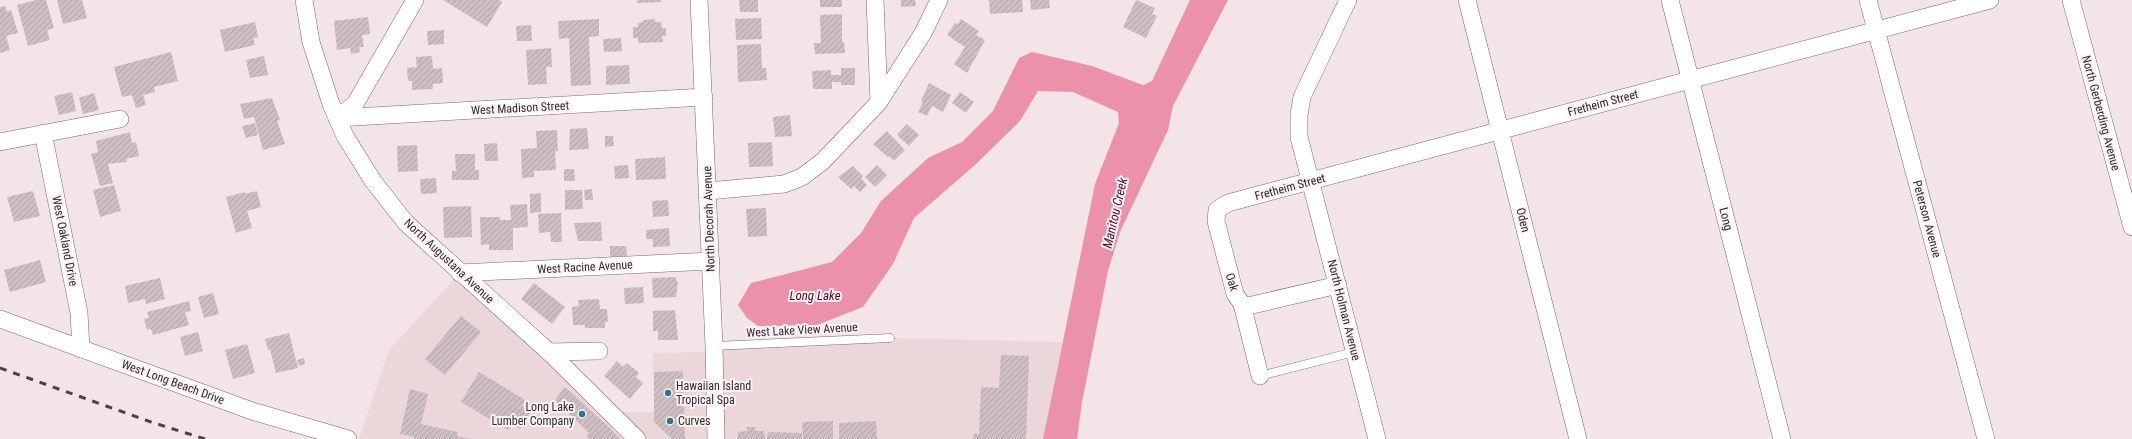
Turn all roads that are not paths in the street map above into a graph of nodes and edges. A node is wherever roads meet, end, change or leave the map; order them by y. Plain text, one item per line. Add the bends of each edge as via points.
1 (304, 0) edge
2 (415, 0) edge
3 (699, 0) edge
4 (875, 0) edge
5 (939, 0) edge
6 (1348, 0) edge
7 (1467, 0) edge
8 (1670, 0) edge
9 (1868, 0) edge
10 (1990, 0) edge
11 (2071, 0) edge
12 (1876, 30) junction
13 (1690, 80) junction
14 (704, 97) junction
15 (880, 102) junction
16 (337, 118) junction
17 (120, 119) dead end
18 (1500, 130) junction
19 (43, 134) junction
20 (0, 142) edge
21 (1311, 181) junction
22 (708, 191) junction
23 (1217, 210) joint
24 (2132, 227) edge
25 (711, 261) junction
26 (460, 273) junction
27 (1338, 285) junction
28 (1242, 304) junction
29 (0, 319) edge
30 (890, 338) dead end
31 (714, 346) junction
32 (81, 349) junction
33 (599, 351) dead end
34 (549, 352) junction
35 (1354, 352) junction
36 (1260, 376) joint
37 (348, 439) edge
38 (637, 439) edge
39 (716, 439) edge
40 (1377, 439) edge
41 (1578, 439) edge
42 (1782, 439) edge
43 (1986, 439) edge

1 - 16 street, North Augustana Avenue via 311,42
2 - 16 street via 355,104
3 - 14 street, North Decorah Avenue
4 - 15 street
5 - 15 street via 923,33
6 - 21 street via 1302,97 1299,115 1300,137
7 - 18 street, Oden
8 - 13 street, Long
9 - 12 street, Peterson Avenue
10 - 12 street, Fretheim Street
11 - 24 street, North Gerberding Avenue
12 - 13 street, Fretheim Street
12 - 43 street, Peterson Avenue
13 - 18 street, Fretheim Street
13 - 42 street, Long
14 - 16 street, West Madison Street
14 - 22 street, North Decorah Avenue
15 - 22 street via 823,161 802,176 784,184
16 - 26 street, North Augustana Avenue via 345,136 373,180 406,223
17 - 19 street
18 - 21 street, Fretheim Street
18 - 41 street, Oden
19 - 20 street
19 - 32 street, West Oakland Drive via 79,313
21 - 23 street, Fretheim Street via 1228,203
21 - 27 street, North Holman Avenue
22 - 25 street, North Decorah Avenue
23 - 28 street, Oak via 1216,221 1235,294
25 - 26 street, West Racine Avenue
25 - 31 street, North Decorah Avenue
26 - 34 street, North Augustana Avenue
27 - 28 street, Oak via 1248,306
27 - 35 street, North Holman Avenue
28 - 36 street
29 - 32 street, West Long Beach Drive
30 - 31 lane, West Lake View Avenue
31 - 39 street, North Decorah Avenue
32 - 37 street, West Long Beach Drive via 252,411
33 - 34 street
34 - 38 street, North Augustana Avenue
35 - 36 lane
35 - 40 street, North Holman Avenue

